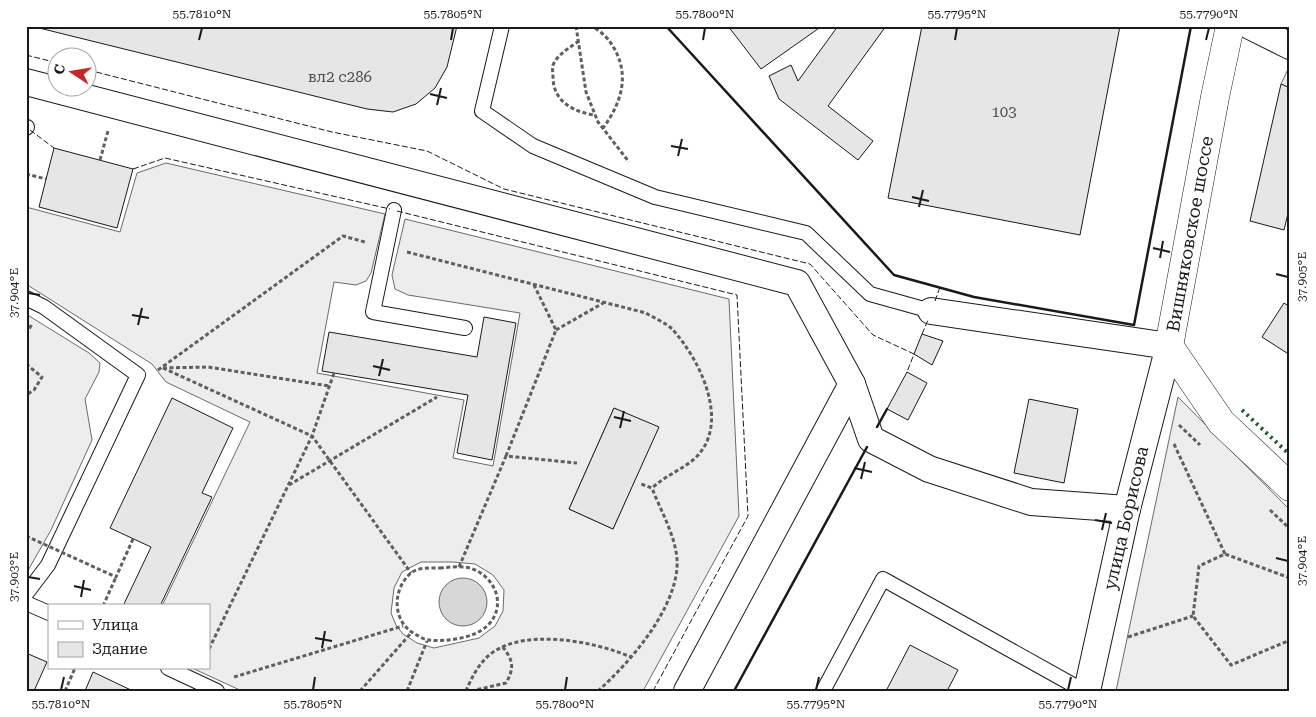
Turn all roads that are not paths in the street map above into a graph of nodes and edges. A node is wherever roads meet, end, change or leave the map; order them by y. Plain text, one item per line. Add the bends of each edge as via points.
1 (502, 26) edge
2 (1230, 26) edge
3 (1250, 26) edge
4 (1290, 46) edge
5 (26, 82) edge
6 (394, 210) dead end
7 (26, 298) edge
8 (931, 311) joint
9 (465, 328) dead end
10 (1169, 346) junction
11 (852, 384) junction
12 (1290, 488) edge
13 (1127, 509) junction
14 (26, 594) edge
15 (26, 603) edge
16 (48, 613) edge
17 (172, 670) edge
18 (211, 688) edge
19 (687, 691) edge
20 (823, 691) edge
21 (1086, 691) edge

1 - 8 lane via 482,111 533,146 655,197 806,233 870,294
2 - 10 street, Вишняковское шоссе
3 - 4 street
5 - 11 street via 797,283
6 - 9 lane via 373,312
7 - 14 lane via 44,307 138,375 48,565
8 - 10 street
10 - 12 street, Вишняковское шоссе via 1221,422
10 - 13 street, улица Борисова
11 - 13 street via 871,438 929,469 1031,502
11 - 19 street
13 - 21 street, улица Борисова
15 - 16 lane
17 - 18 lane
20 - 21 lane via 883,579

